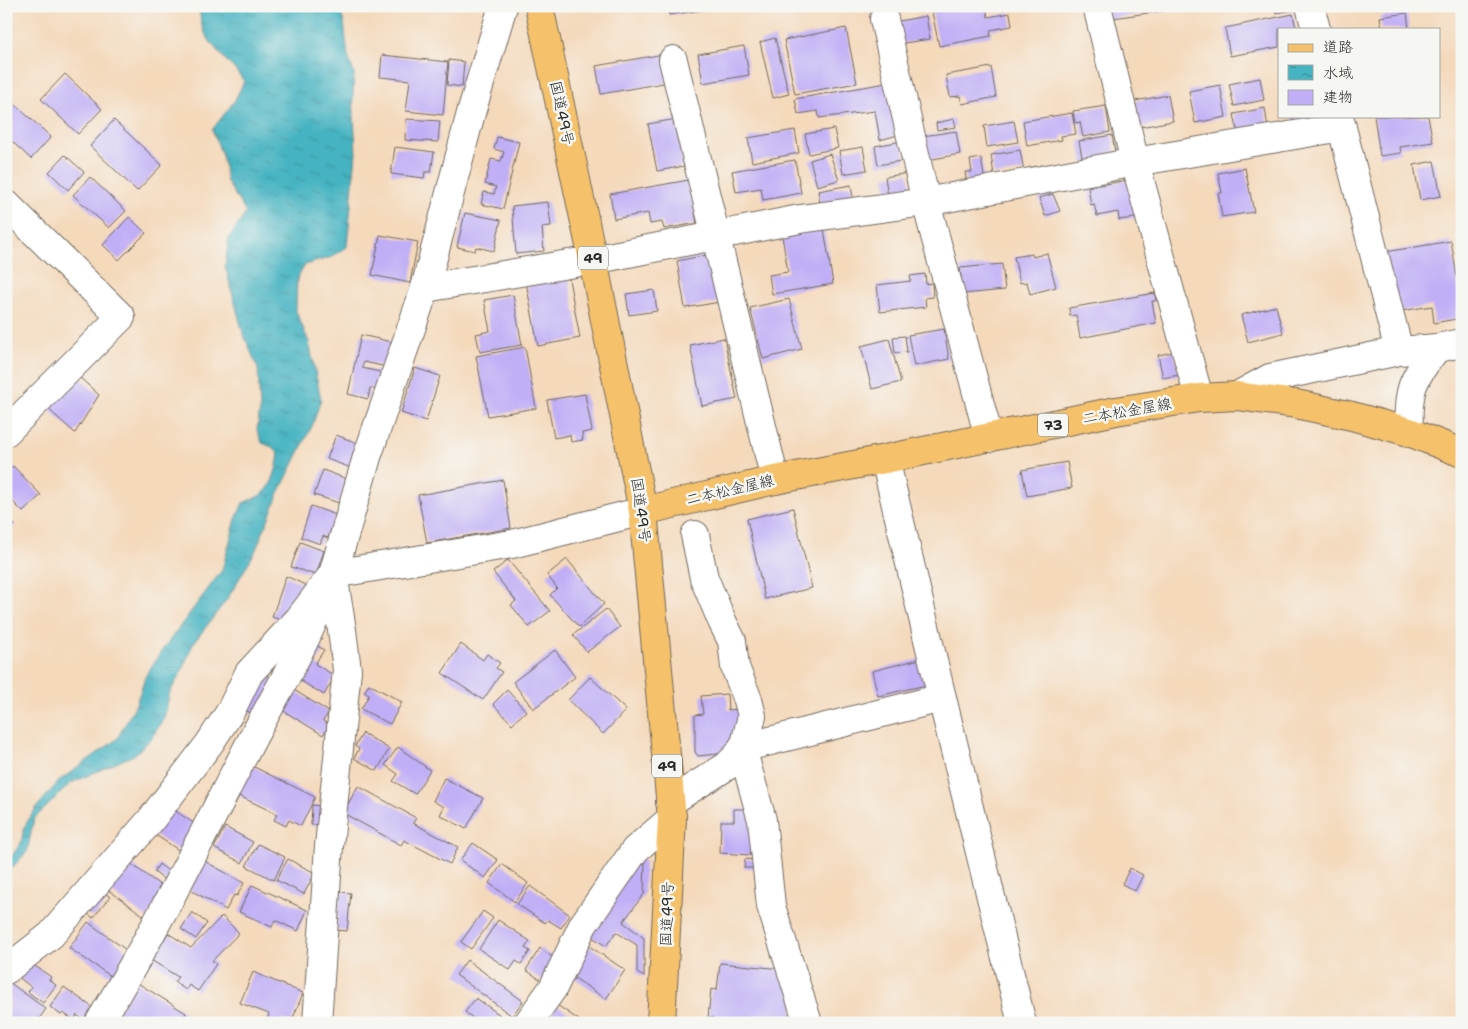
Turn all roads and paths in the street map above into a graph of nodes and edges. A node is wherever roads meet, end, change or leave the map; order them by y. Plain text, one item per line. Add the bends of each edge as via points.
1 (502, 6) edge
2 (539, 6) edge
3 (1097, 6) edge
4 (1312, 6) edge
5 (884, 19) dead end
6 (1316, 28) edge
7 (673, 60) dead end
8 (1341, 122) edge
9 (1135, 162) junction
10 (926, 202) junction
11 (6, 204) edge
12 (716, 236) junction
13 (593, 260) junction
14 (426, 288) junction
15 (1449, 346) edge
16 (1400, 352) junction
17 (1237, 396) junction
18 (1198, 398) junction
19 (6, 432) edge
20 (1409, 432) junction
21 (990, 438) junction
22 (1462, 453) edge
23 (885, 459) junction
24 (775, 480) junction
25 (643, 511) junction
26 (695, 535) dead end
27 (333, 574) junction
28 (942, 698) junction
29 (742, 748) junction
30 (671, 810) junction
31 (6, 970) edge
32 (99, 1023) edge
33 (316, 1023) edge
34 (528, 1023) edge
35 (661, 1023) edge
36 (808, 1023) edge
37 (1022, 1023) edge

1 - 14 street
2 - 13 main road, 国道49号 / 49
3 - 9 street
4 - 6 street
5 - 10 street
7 - 12 street
8 - 9 street
8 - 16 street
9 - 10 street
9 - 18 street
10 - 12 street via 800,219
10 - 21 street
11 - 19 street via 121,318
12 - 13 street
12 - 24 street
13 - 14 street
13 - 25 main road, 国道49号 / 49
14 - 27 street via 367,457
15 - 16 street
15 - 20 street via 1420,370 1411,389 1407,410
16 - 17 street via 1270,378
17 - 18 main road, 二本松金屋線 / 73
17 - 20 main road, 二本松金屋線 / 73 via 1296,404
18 - 21 main road, 二本松金屋線 / 73
20 - 22 main road, 二本松金屋線 / 73
21 - 23 main road, 二本松金屋線 / 73
23 - 24 main road, 二本松金屋線 / 73
23 - 28 street
24 - 25 main road, 二本松金屋線 / 73
25 - 27 street via 512,544
25 - 30 main road, 国道49号 / 49
26 - 29 street via 704,578 732,641 735,667 752,716
27 - 31 street via 249,673 230,712 209,744 150,820 52,935
27 - 32 street via 306,640 193,857
27 - 33 street via 347,670 329,846
28 - 29 street
28 - 37 street
29 - 30 street via 727,766
29 - 36 street via 762,820 771,906
30 - 34 street via 635,850 582,925 553,988
30 - 35 main road, 国道49号 / 49

